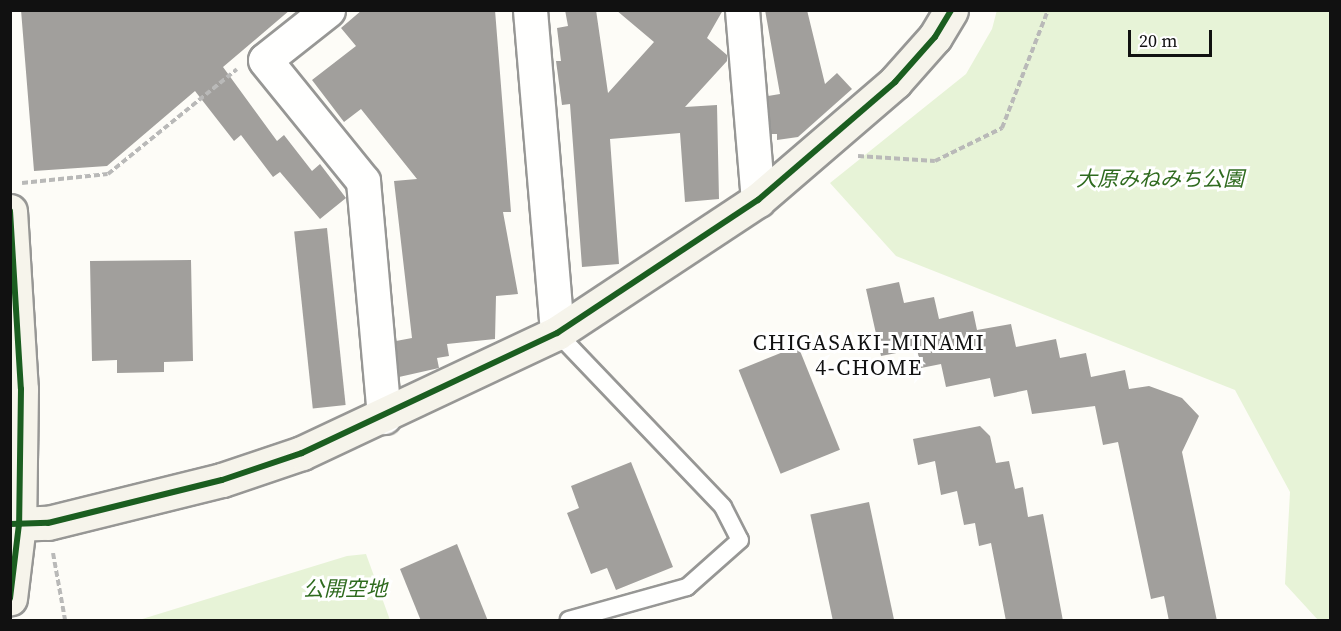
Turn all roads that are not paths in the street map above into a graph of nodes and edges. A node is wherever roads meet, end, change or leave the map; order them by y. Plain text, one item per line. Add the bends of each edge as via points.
1 (328, 10) edge
2 (530, 10) edge
3 (742, 10) edge
4 (951, 10) edge
5 (758, 200) junction
6 (10, 211) edge
7 (557, 333) junction
8 (384, 417) junction
9 (26, 524) edge
10 (10, 598) edge
11 (570, 621) edge

1 - 8 street via 266,60 363,181
2 - 7 street
3 - 5 street
4 - 5 street via 935,37 895,82
5 - 7 street
6 - 9 street
7 - 8 street
7 - 11 lane via 723,507 740,540 687,587
8 - 9 street via 302,453 222,480
9 - 10 street

